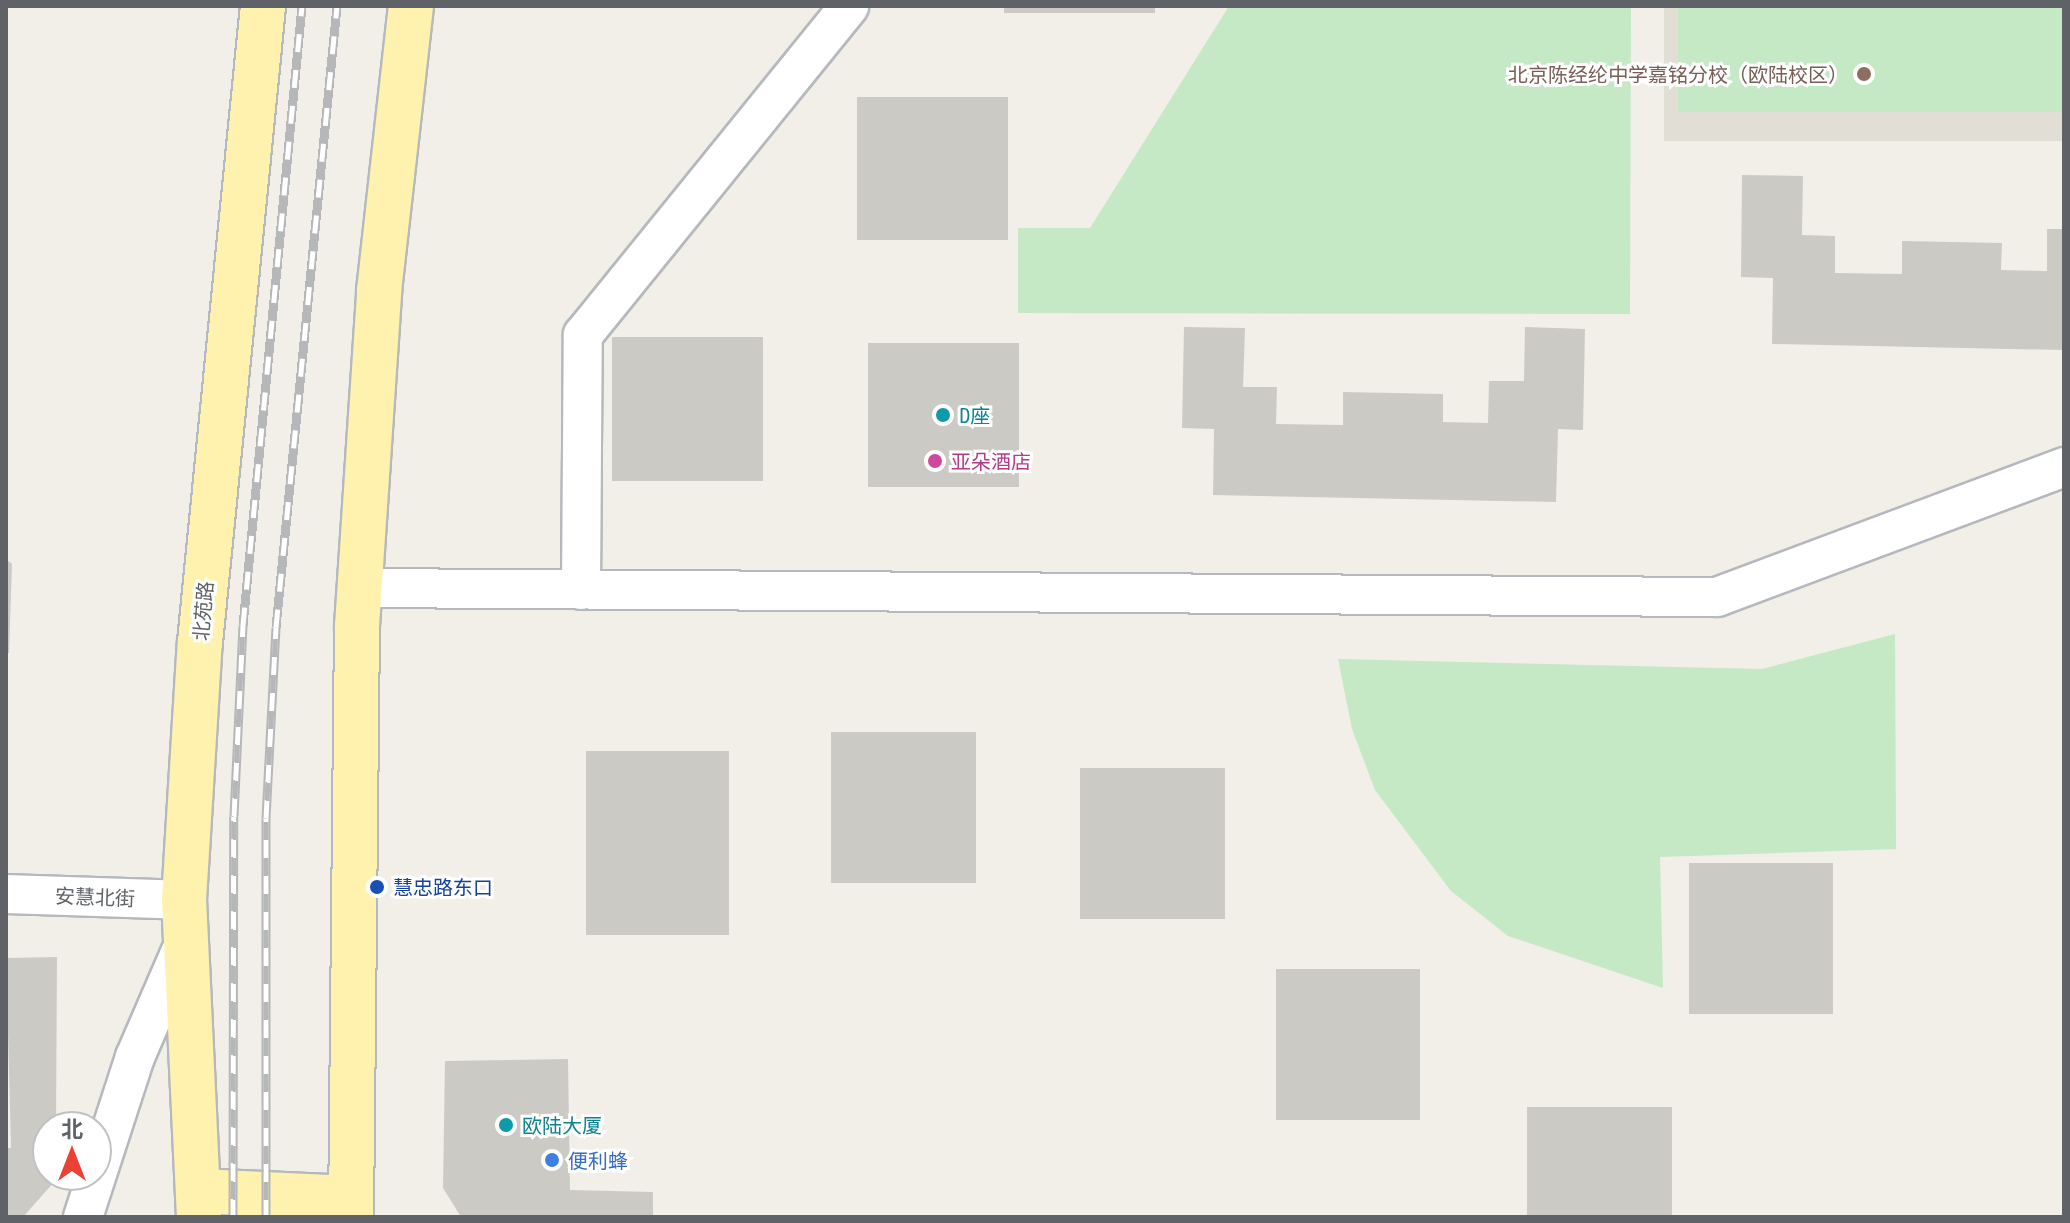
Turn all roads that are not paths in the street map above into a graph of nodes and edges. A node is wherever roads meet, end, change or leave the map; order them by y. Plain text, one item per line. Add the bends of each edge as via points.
1 (263, 6) edge
2 (411, 6) edge
3 (849, 6) edge
4 (2064, 467) edge
5 (360, 588) junction
6 (581, 590) junction
7 (6, 894) edge
8 (184, 900) junction
9 (184, 944) junction
10 (198, 1204) edge
11 (351, 1208) edge
12 (83, 1217) edge

1 - 8 main road, 北苑路 via 200,642
2 - 5 main road via 379,291
3 - 6 street via 583,335
4 - 6 street via 1717,597
5 - 6 street
5 - 11 main road
7 - 8 street, 安慧北街
8 - 9 main road, 北苑路
9 - 10 main road, 北苑路
9 - 12 street via 135,1057
10 - 11 main road

